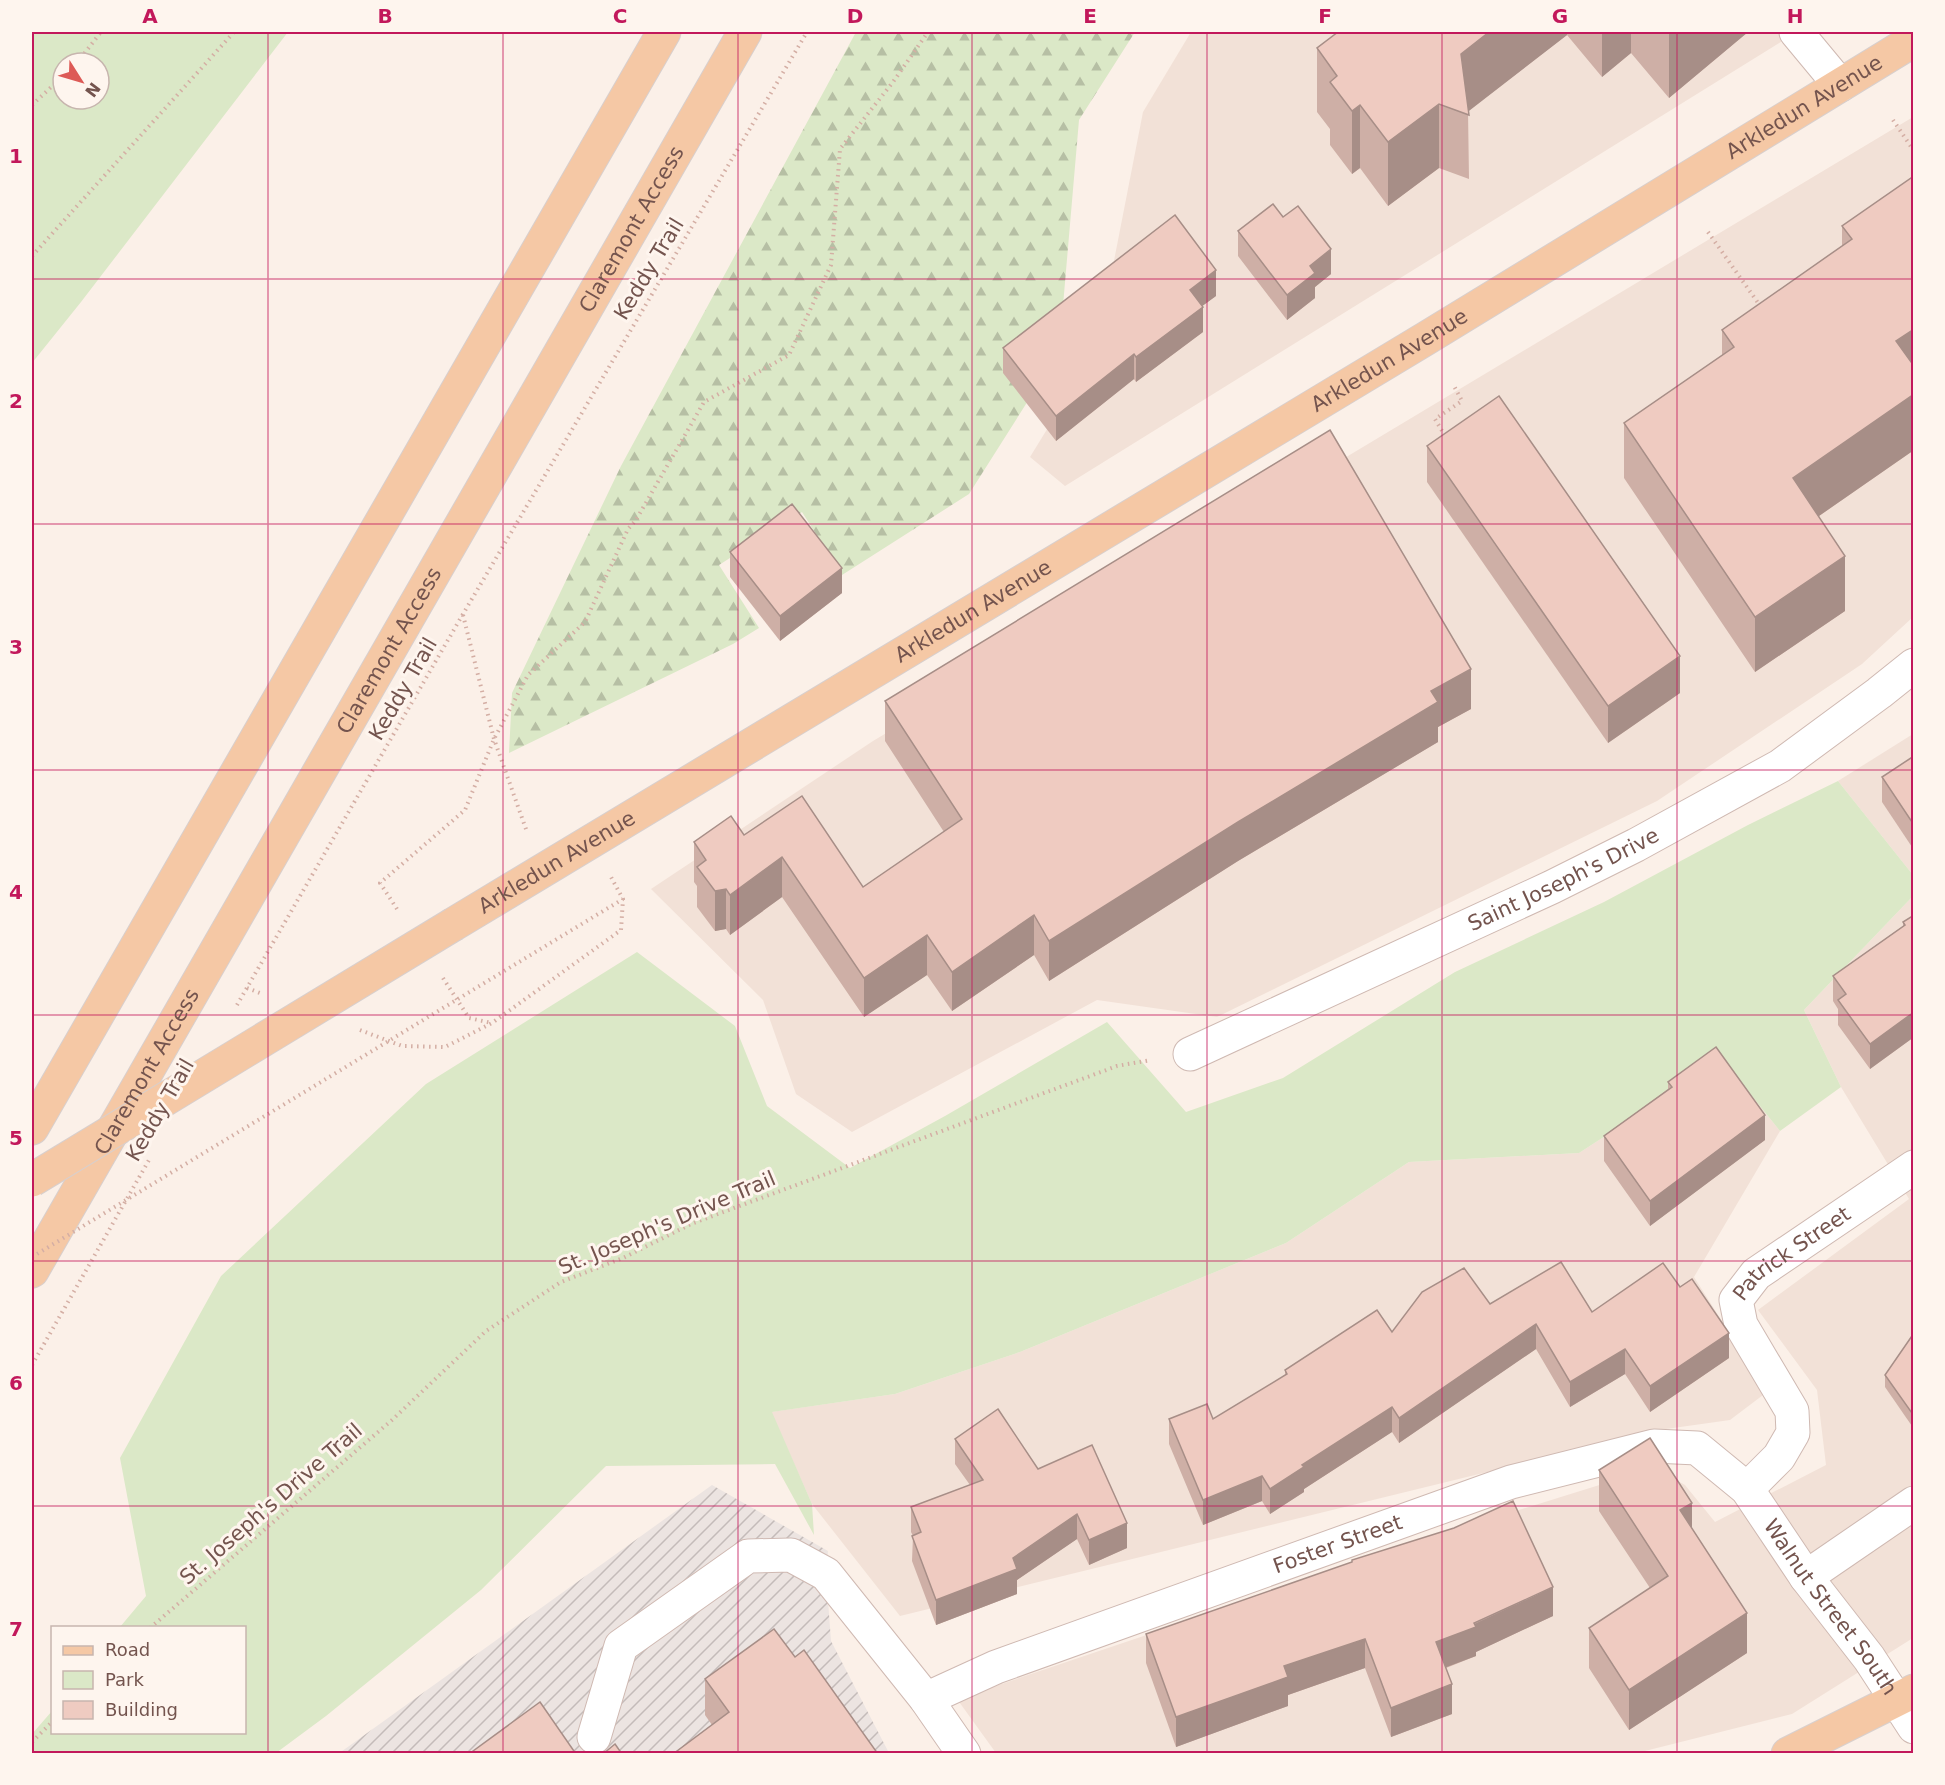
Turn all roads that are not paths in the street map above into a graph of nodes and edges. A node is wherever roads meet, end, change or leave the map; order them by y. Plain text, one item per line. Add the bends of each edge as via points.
1 (664, 32) edge
2 (745, 32) edge
3 (1796, 32) edge
4 (1914, 40) edge
5 (1840, 85) junction
6 (1914, 664) edge
7 (1190, 1054) road end
8 (32, 1128) edge
9 (1914, 1167) edge
10 (32, 1180) edge
11 (32, 1271) edge
12 (1747, 1490) junction
13 (1914, 1503) edge
14 (1806, 1577) junction
15 (926, 1699) junction
16 (1908, 1706) edge
17 (594, 1737) dead end
18 (964, 1754) edge
19 (1788, 1754) edge

1 - 8 main road
2 - 11 main road, Claremont Access
3 - 5 street
4 - 5 main road, Arkledun Avenue
5 - 10 main road, Arkledun Avenue, bridge
6 - 7 street, Saint Joseph's Drive via 1780,766 1636,845
9 - 12 street, Patrick Street via 1756,1274 1736,1300 1742,1324 1792,1411 1793,1433 1779,1457
12 - 14 street, Walnut Street South
12 - 15 street, Foster Street via 1697,1448 1654,1446 1511,1482 996,1667
13 - 14 street
14 - 16 street, Walnut Street South
15 - 17 street via 826,1574 791,1556 748,1556 621,1646
15 - 18 street
16 - 19 main road

